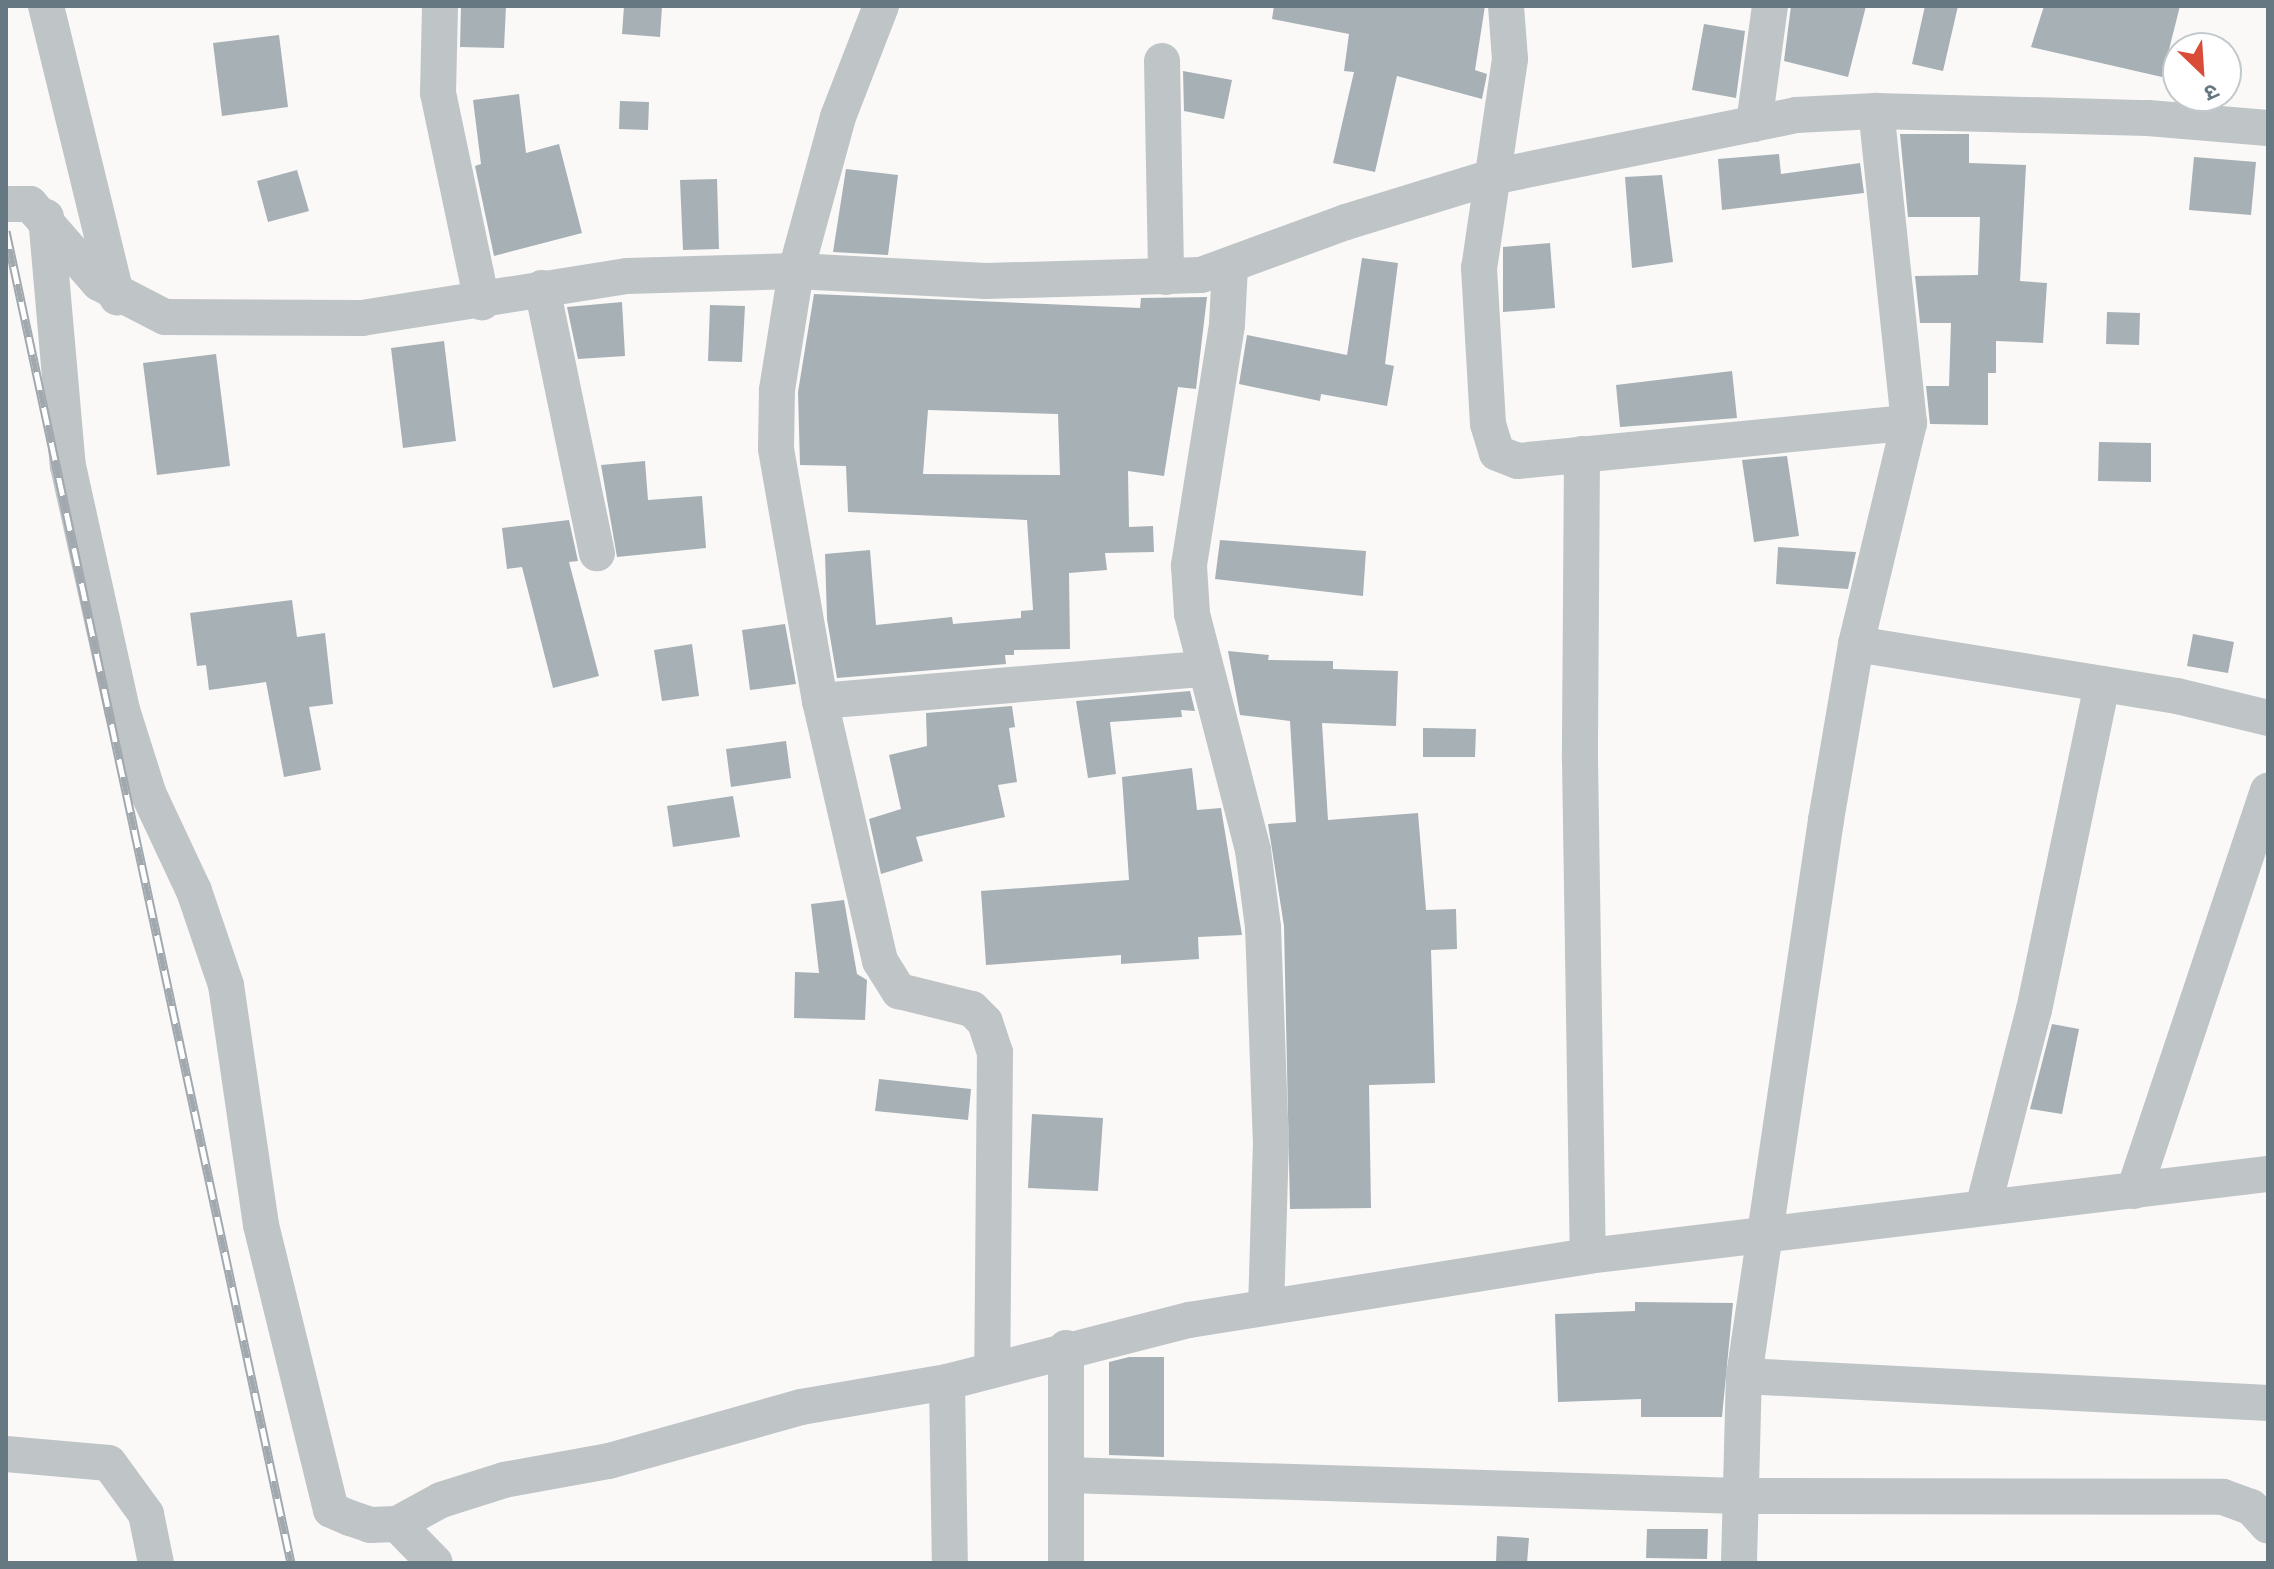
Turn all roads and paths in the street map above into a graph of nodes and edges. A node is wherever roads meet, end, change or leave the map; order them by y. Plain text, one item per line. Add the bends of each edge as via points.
1 (46, 6) edge
2 (440, 6) edge
3 (881, 6) edge
4 (1506, 6) edge
5 (1770, 6) edge
6 (1162, 61) dead end
7 (1876, 111) junction
8 (1754, 124) junction
9 (2268, 128) edge
10 (1492, 177) junction
11 (6, 204) edge
12 (46, 217) junction
13 (1230, 267) junction
14 (796, 271) junction
15 (1166, 277) junction
16 (542, 288) junction
17 (117, 297) junction
18 (482, 302) junction
19 (1909, 423) junction
20 (1582, 454) junction
21 (597, 553) dead end
22 (1856, 644) junction
23 (1204, 669) junction
24 (2102, 684) junction
25 (820, 701) junction
26 (2268, 718) edge
27 (2268, 791) edge
28 (2268, 1174) edge
29 (2134, 1191) junction
30 (1983, 1208) junction
31 (1764, 1236) junction
32 (1588, 1256) junction
33 (1266, 1306) junction
34 (1066, 1348) junction
35 (992, 1368) junction
36 (1744, 1376) junction
37 (947, 1382) junction
38 (2268, 1403) edge
39 (6, 1454) edge
40 (1067, 1475) junction
41 (1739, 1496) junction
42 (397, 1524) junction
43 (2268, 1526) edge
44 (156, 1563) edge
45 (435, 1563) edge
46 (950, 1563) edge
47 (1066, 1563) edge
48 (1739, 1563) edge

1 - 17 street
2 - 18 street via 438,93
3 - 14 street via 838,117
4 - 10 street via 1510,59
5 - 8 street
6 - 15 street
7 - 8 street via 1796,115
7 - 9 street via 2148,118
7 - 19 street via 1909,384
8 - 10 street
10 - 13 street via 1346,222
10 - 20 street via 1479,268 1492,441 1505,460
11 - 12 street via 30,204
12 - 17 street via 82,268
12 - 42 street via 68,466 90,571 132,750 194,891 226,985 261,1225 331,1510 370,1525
13 - 15 street
13 - 23 street via 1227,325 1189,566
14 - 15 street via 986,281
14 - 16 street via 627,276
14 - 25 street via 777,390 776,449
16 - 18 street
16 - 21 street
17 - 18 street via 165,317 191,318 362,318
19 - 20 street
19 - 22 street
20 - 32 street via 1579,744
22 - 24 street
22 - 31 street
23 - 25 street
23 - 33 street via 1253,850 1263,927 1270,1094
24 - 26 street
24 - 30 street via 2034,1010
25 - 35 street via 880,961 899,991 972,1009 985,1022 995,1052
27 - 29 street
28 - 29 street
29 - 30 street
30 - 31 street
31 - 32 street
31 - 36 street
32 - 33 street
33 - 34 street
34 - 35 street
34 - 40 street
35 - 37 street
36 - 38 street
36 - 41 street
37 - 42 street via 801,1407 609,1461 504,1480 441,1500
37 - 46 street
39 - 44 street via 109,1463 146,1514
40 - 41 street
40 - 47 street
41 - 43 street via 2223,1497 2251,1507
41 - 48 street
42 - 45 street

